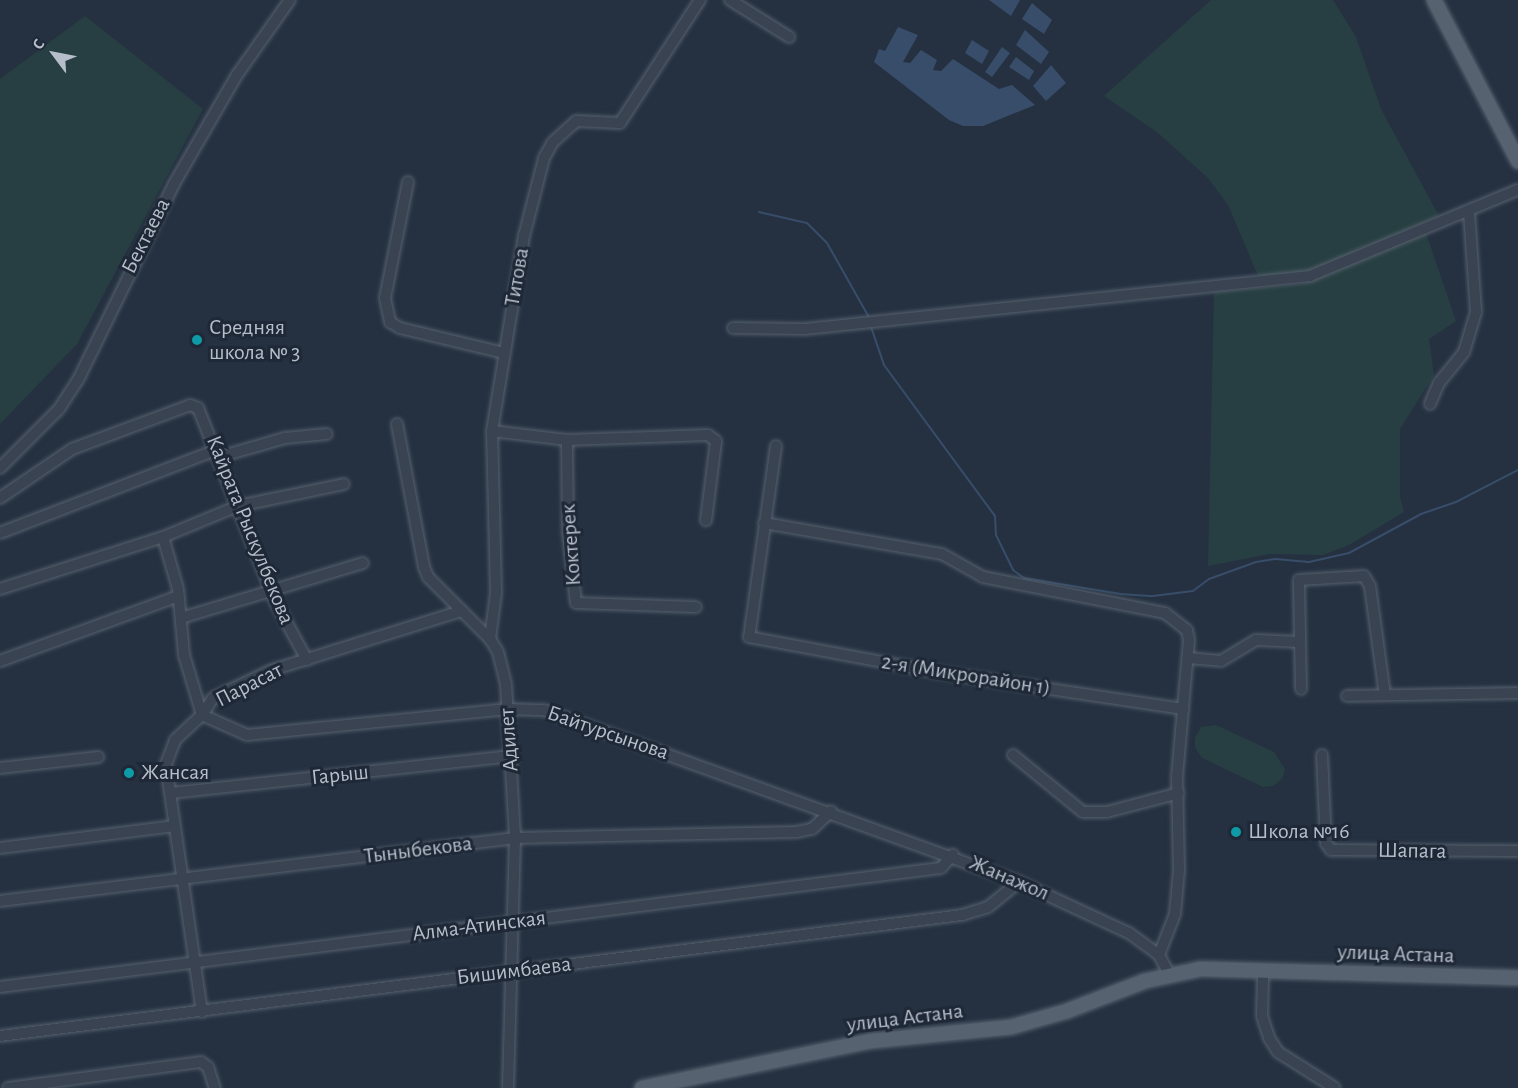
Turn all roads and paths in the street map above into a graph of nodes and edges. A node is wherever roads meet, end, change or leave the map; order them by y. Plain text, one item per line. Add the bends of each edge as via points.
1 (290, 0) edge
2 (700, 0) edge
3 (730, 0) edge
4 (1434, 0) edge
5 (789, 37) dead end
6 (1518, 161) edge
7 (408, 182) dead end
8 (1518, 190) edge
9 (1469, 211) junction
10 (733, 328) dead end
11 (504, 353) junction
12 (1430, 404) dead end
13 (396, 424) dead end
14 (492, 431) junction
15 (327, 434) dead end
16 (567, 440) junction
17 (776, 446) dead end
18 (218, 453) junction
19 (0, 468) edge
20 (344, 484) dead end
21 (0, 498) edge
22 (238, 506) junction
23 (706, 520) dead end
24 (764, 523) junction
25 (0, 533) edge
26 (163, 537) junction
27 (363, 563) dead end
28 (0, 589) edge
29 (271, 590) junction
30 (179, 596) junction
31 (696, 607) dead end
32 (462, 611) junction
33 (181, 618) junction
34 (490, 639) junction
35 (1300, 642) junction
36 (1188, 658) junction
37 (307, 660) junction
38 (0, 661) edge
39 (1301, 689) dead end
40 (1518, 693) edge
41 (1385, 695) junction
42 (1347, 696) dead end
43 (506, 709) junction
44 (1183, 710) junction
45 (202, 715) junction
46 (1013, 755) dead end
47 (1322, 755) dead end
48 (510, 756) junction
49 (98, 757) dead end
50 (0, 768) edge
51 (171, 794) junction
52 (1179, 794) junction
53 (831, 811) junction
54 (175, 826) junction
55 (515, 838) junction
56 (0, 848) edge
57 (1518, 851) edge
58 (952, 854) junction
59 (183, 880) junction
60 (1019, 882) junction
61 (0, 901) edge
62 (514, 922) junction
63 (1159, 955) junction
64 (195, 960) junction
65 (509, 971) junction
66 (1169, 974) junction
67 (1263, 976) junction
68 (1479, 978) junction
69 (1518, 978) edge
70 (0, 987) edge
71 (202, 1012) junction
72 (0, 1036) edge
73 (8, 1088) edge
74 (215, 1088) edge
75 (508, 1088) edge
76 (642, 1088) edge
77 (1335, 1088) edge

1 - 19 street, Бектаева via 237,75 174,184 78,380 59,409
2 - 11 street, Титова via 620,123 576,122 550,146 524,236
3 - 5 street
4 - 6 main road
7 - 11 street via 385,298 390,322 400,328
8 - 9 street
9 - 10 street via 1310,276 805,329
9 - 12 street via 1476,312 1464,352 1439,383
11 - 14 street, Титова
13 - 32 street, Адилет via 424,567 428,577
14 - 16 street
14 - 34 street, Титова via 496,592
15 - 18 street via 285,438
16 - 23 street via 708,435 716,441
16 - 31 street, Коктерек via 568,532 576,603
17 - 24 street
18 - 21 street, Кайрата Рыскулбекова via 202,413 190,405 72,449
18 - 22 street, Кайрата Рыскулбекова
18 - 25 street
20 - 22 street
22 - 26 street
22 - 29 street, Кайрата Рыскулбекова
24 - 36 street via 942,554 983,578 1165,613 1187,630
24 - 44 street, 2-я (Микрорайон 1) via 749,637 936,672
26 - 28 street
26 - 30 street
27 - 29 street
29 - 33 street
29 - 37 street, Кайрата Рыскулбекова
30 - 33 street
30 - 38 street
32 - 34 street, Адилет
32 - 37 street, Парасат
33 - 45 street via 186,665
34 - 43 street, Адилет via 503,668
35 - 36 street via 1256,640 1221,660
35 - 39 street
35 - 41 street via 1299,580 1364,576 1370,586
36 - 44 street
37 - 45 street, Парасат via 272,670 213,698
40 - 41 street
41 - 42 street
43 - 45 street, Байтурсынова via 247,735
43 - 48 street, Адилет
43 - 53 street, Байтурсынова via 544,710
44 - 52 street
45 - 51 street, Парасат via 183,730 168,752
46 - 52 street via 1083,812 1107,812
47 - 57 street, Шапага via 1326,843 1331,850
48 - 51 street, Гарыш
48 - 55 street, Адилет
49 - 50 street
51 - 54 street, Парасат
52 - 63 street via 1175,914
53 - 55 street, Тыныбекова via 812,829 796,832
53 - 58 street, Жанажол
54 - 56 street
54 - 59 street, Парасат
55 - 59 street, Тыныбекова
55 - 62 street, Адилет
58 - 60 street, Жанажол
58 - 62 street, Алма-Атинская via 941,868
59 - 61 street, Тыныбекова
59 - 64 street, Парасат
60 - 63 street, Жанажол via 1100,917
60 - 65 street, Бишимбаева via 977,913
62 - 64 street, Алма-Атинская
62 - 65 street, Адилет
63 - 66 street, Жанажол
64 - 70 street, Алма-Атинская
64 - 71 street, Парасат
65 - 71 street, Бишимбаева
65 - 75 street, Адилет
66 - 67 main road, улица Астана
66 - 68 main road, улица Астана via 1200,969
66 - 76 main road, улица Астана via 1011,1027 871,1041
67 - 68 main road, улица Астана
67 - 77 street via 1262,1016 1273,1045
68 - 69 main road, улица Астана
71 - 72 street, Бишимбаева
73 - 74 street via 201,1062 208,1067

